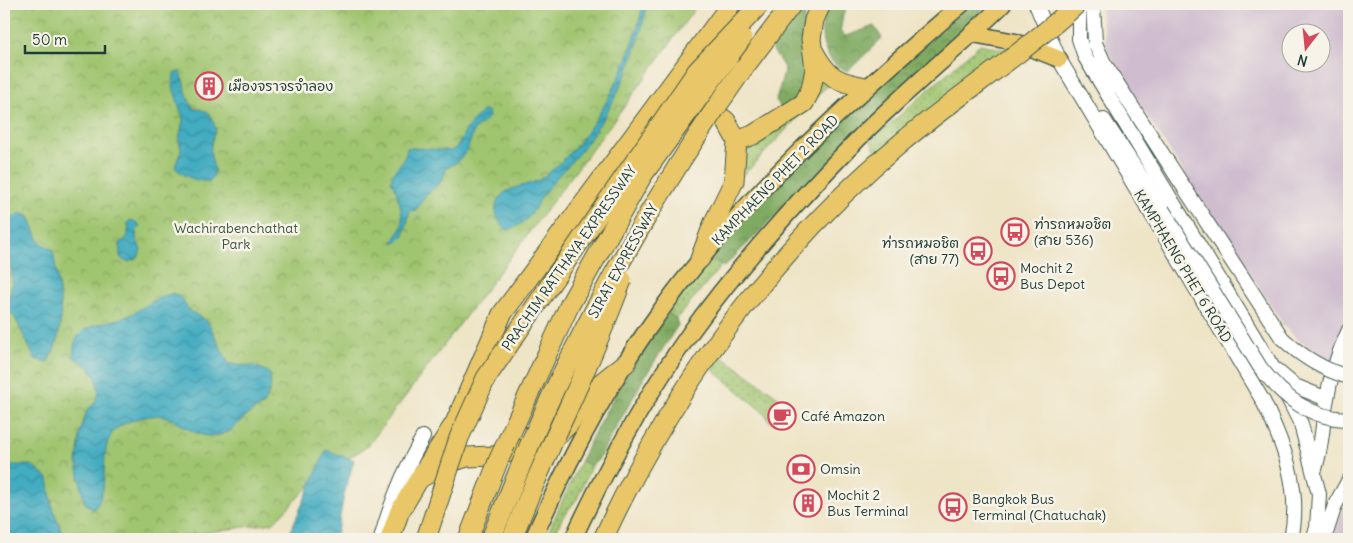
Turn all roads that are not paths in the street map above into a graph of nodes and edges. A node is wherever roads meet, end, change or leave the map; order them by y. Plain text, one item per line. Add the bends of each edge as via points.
1 (731, 4) edge
2 (760, 4) edge
3 (767, 4) edge
4 (792, 4) edge
5 (821, 4) edge
6 (962, 4) edge
7 (1003, 4) edge
8 (1036, 4) edge
9 (1078, 4) edge
10 (1093, 4) edge
11 (973, 34) junction
12 (813, 51) junction
13 (1059, 59) junction
14 (672, 86) junction
15 (866, 87) junction
16 (1080, 96) junction
17 (737, 141) junction
18 (647, 214) junction
19 (700, 259) junction
20 (1349, 330) edge
21 (626, 364) junction
22 (1273, 368) junction
23 (1349, 378) edge
24 (1327, 399) junction
25 (1349, 419) edge
26 (423, 437) dead end
27 (1314, 472) junction
28 (419, 479) junction
29 (1349, 480) edge
30 (381, 539) edge
31 (390, 539) edge
32 (426, 539) edge
33 (468, 539) edge
34 (491, 539) edge
35 (512, 539) edge
36 (533, 539) edge
37 (573, 539) edge
38 (603, 539) edge
39 (1291, 539) edge
40 (1314, 539) edge
41 (1324, 539) edge

1 - 14 highway
2 - 32 highway, PRACHIM RATTHAYA EXPRESSWAY, bridge via 697,72 486,378 459,438
3 - 33 highway, SIRAT EXPRESSWAY, bridge via 642,176 570,304 499,458
4 - 18 highway, SIRAT EXPRESSWAY, bridge via 706,122
5 - 12 highway via 814,20
6 - 15 main road, KAMPHAENG PHET 2 ROAD
7 - 11 main road
8 - 13 street, KAMPHAENG PHET 6 ROAD
9 - 22 street, KAMPHAENG PHET 6 ROAD via 1079,39 1084,57
9 - 38 highway, bridge via 1054,26 902,142 802,235 756,290 696,372 636,471
10 - 23 street, bridge via 1098,50 1282,338 1314,364
11 - 13 main road via 1016,42
11 - 37 main road via 860,137 780,222 708,309 629,429
12 - 15 highway via 830,76 844,83
12 - 17 highway via 815,69 804,103 753,135
13 - 16 street, KAMPHAENG PHET 6 ROAD
14 - 17 highway via 686,91 726,121
14 - 28 highway via 502,314 455,423
15 - 19 main road, KAMPHAENG PHET 2 ROAD via 754,198
16 - 25 street, bridge via 1115,134 1260,368 1295,404 1330,417
16 - 39 street, KAMPHAENG PHET 6 ROAD via 1263,401 1285,450 1290,473 1295,514
17 - 19 highway via 734,181
18 - 34 highway, SIRAT EXPRESSWAY, bridge via 564,369
18 - 35 highway, bridge via 597,345
19 - 21 main road, KAMPHAENG PHET 2 ROAD via 646,330
20 - 24 street via 1339,350
21 - 28 highway via 592,390 557,436 531,447 493,456 467,457
21 - 36 main road, KAMPHAENG PHET 2 ROAD via 567,465
22 - 24 street via 1295,386
22 - 27 street, KAMPHAENG PHET 6 ROAD via 1301,424
24 - 27 street via 1320,456
26 - 30 street via 386,519
27 - 40 street, KAMPHAENG PHET 6 ROAD via 1319,494
28 - 31 highway via 399,513
29 - 41 street via 1335,506

